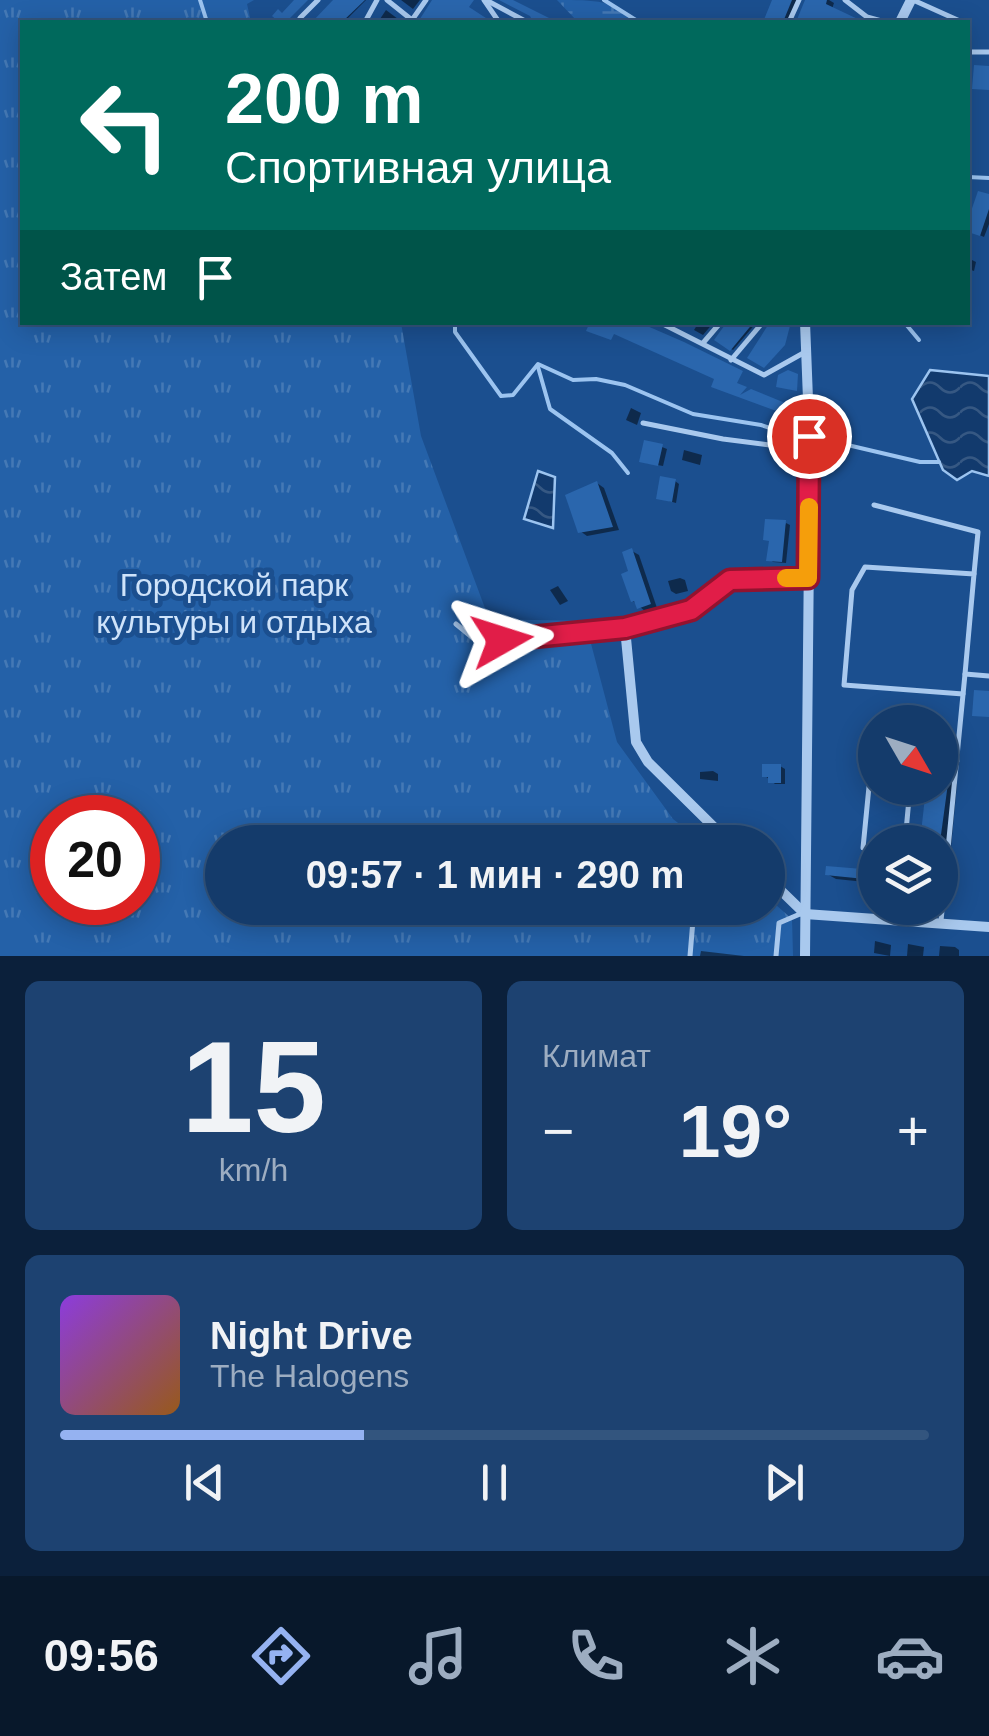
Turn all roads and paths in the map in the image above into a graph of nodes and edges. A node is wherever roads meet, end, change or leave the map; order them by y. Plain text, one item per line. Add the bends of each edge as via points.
1 (318, 0) edge
2 (387, 0) edge
3 (426, 0) edge
4 (484, 0) edge
5 (845, 0) edge
6 (912, 0) edge
7 (302, 20) edge
8 (523, 20) edge
9 (865, 20) edge
10 (957, 20) edge
11 (666, 325) edge
12 (718, 325) edge
13 (760, 325) edge
14 (806, 325) edge
15 (703, 343) junction
16 (807, 350) junction
17 (730, 360) junction
18 (643, 423) dead end
19 (810, 451) junction
20 (874, 505) dead end
21 (974, 574) junction
22 (808, 578) junction
23 (456, 624) dead end
24 (625, 628) junction
25 (966, 674) junction
26 (989, 676) edge
27 (964, 694) junction
28 (958, 751) edge
29 (712, 825) edge
30 (785, 895) edge
31 (805, 914) junction
32 (858, 918) edge
33 (958, 924) edge
34 (693, 925) edge
35 (989, 927) edge
36 (690, 956) edge
37 (776, 956) edge
38 (804, 956) edge

1 - 7 lane
2 - 3 lane via 412,20
4 - 8 lane
5 - 9 lane
6 - 10 lane
11 - 15 lane
12 - 15 lane
13 - 17 lane
14 - 16 street
15 - 17 lane
16 - 17 lane via 764,376
16 - 19 street
18 - 19 lane
19 - 22 street
20 - 21 lane via 978,532
21 - 25 lane
21 - 27 lane via 865,566 852,590 844,685
22 - 24 lane via 730,580 691,610
22 - 31 street
23 - 24 lane via 473,638 502,640
24 - 29 street via 636,742
25 - 26 lane
25 - 27 lane
27 - 28 lane
30 - 31 street
31 - 32 street
31 - 37 lane via 778,923
31 - 38 street
33 - 35 street
34 - 36 lane

